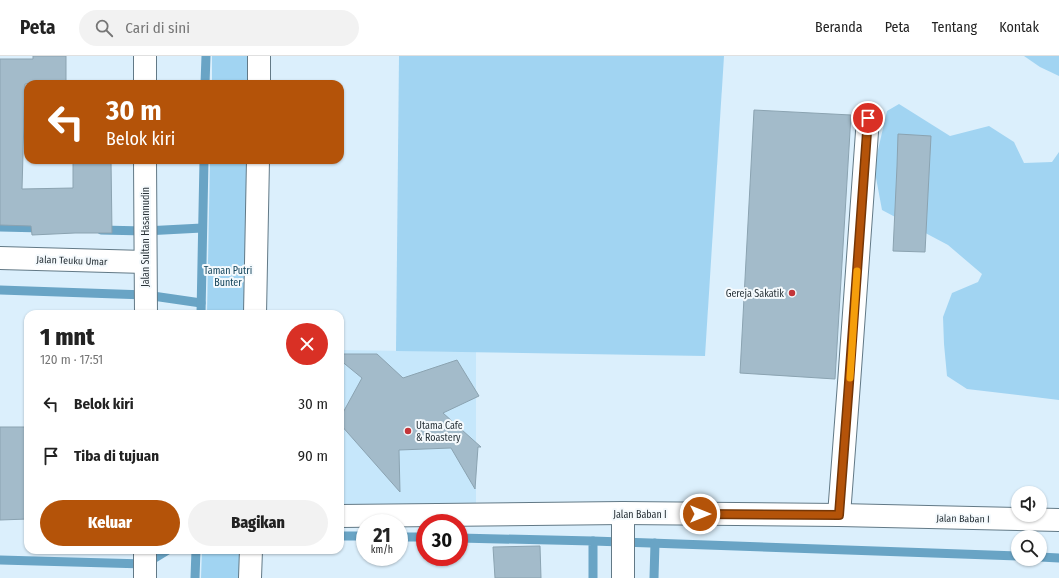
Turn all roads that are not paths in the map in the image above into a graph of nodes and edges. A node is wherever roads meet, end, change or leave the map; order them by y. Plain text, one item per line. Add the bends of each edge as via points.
1 (145, 56) edge
2 (259, 56) edge
3 (145, 80) edge
4 (259, 80) edge
5 (868, 118) dead end
6 (145, 164) edge
7 (258, 164) edge
8 (0, 258) edge
9 (145, 262) junction
10 (146, 310) edge
11 (255, 310) edge
12 (623, 514) junction
13 (839, 515) junction
14 (344, 516) edge
15 (1059, 520) edge
16 (145, 554) edge
17 (251, 554) edge
18 (145, 578) edge
19 (250, 578) edge
20 (623, 578) edge

1 - 3 street
2 - 4 street
5 - 13 street
6 - 9 street, Jalan Sultan Hasannudin
7 - 11 street
8 - 9 street, Jalan Teuku Umar
9 - 10 street, Jalan Sultan Hasannudin
12 - 13 street, Jalan Baban I
12 - 14 street, Jalan Baban I
12 - 20 street
13 - 15 street, Jalan Baban I
16 - 18 street
17 - 19 street

